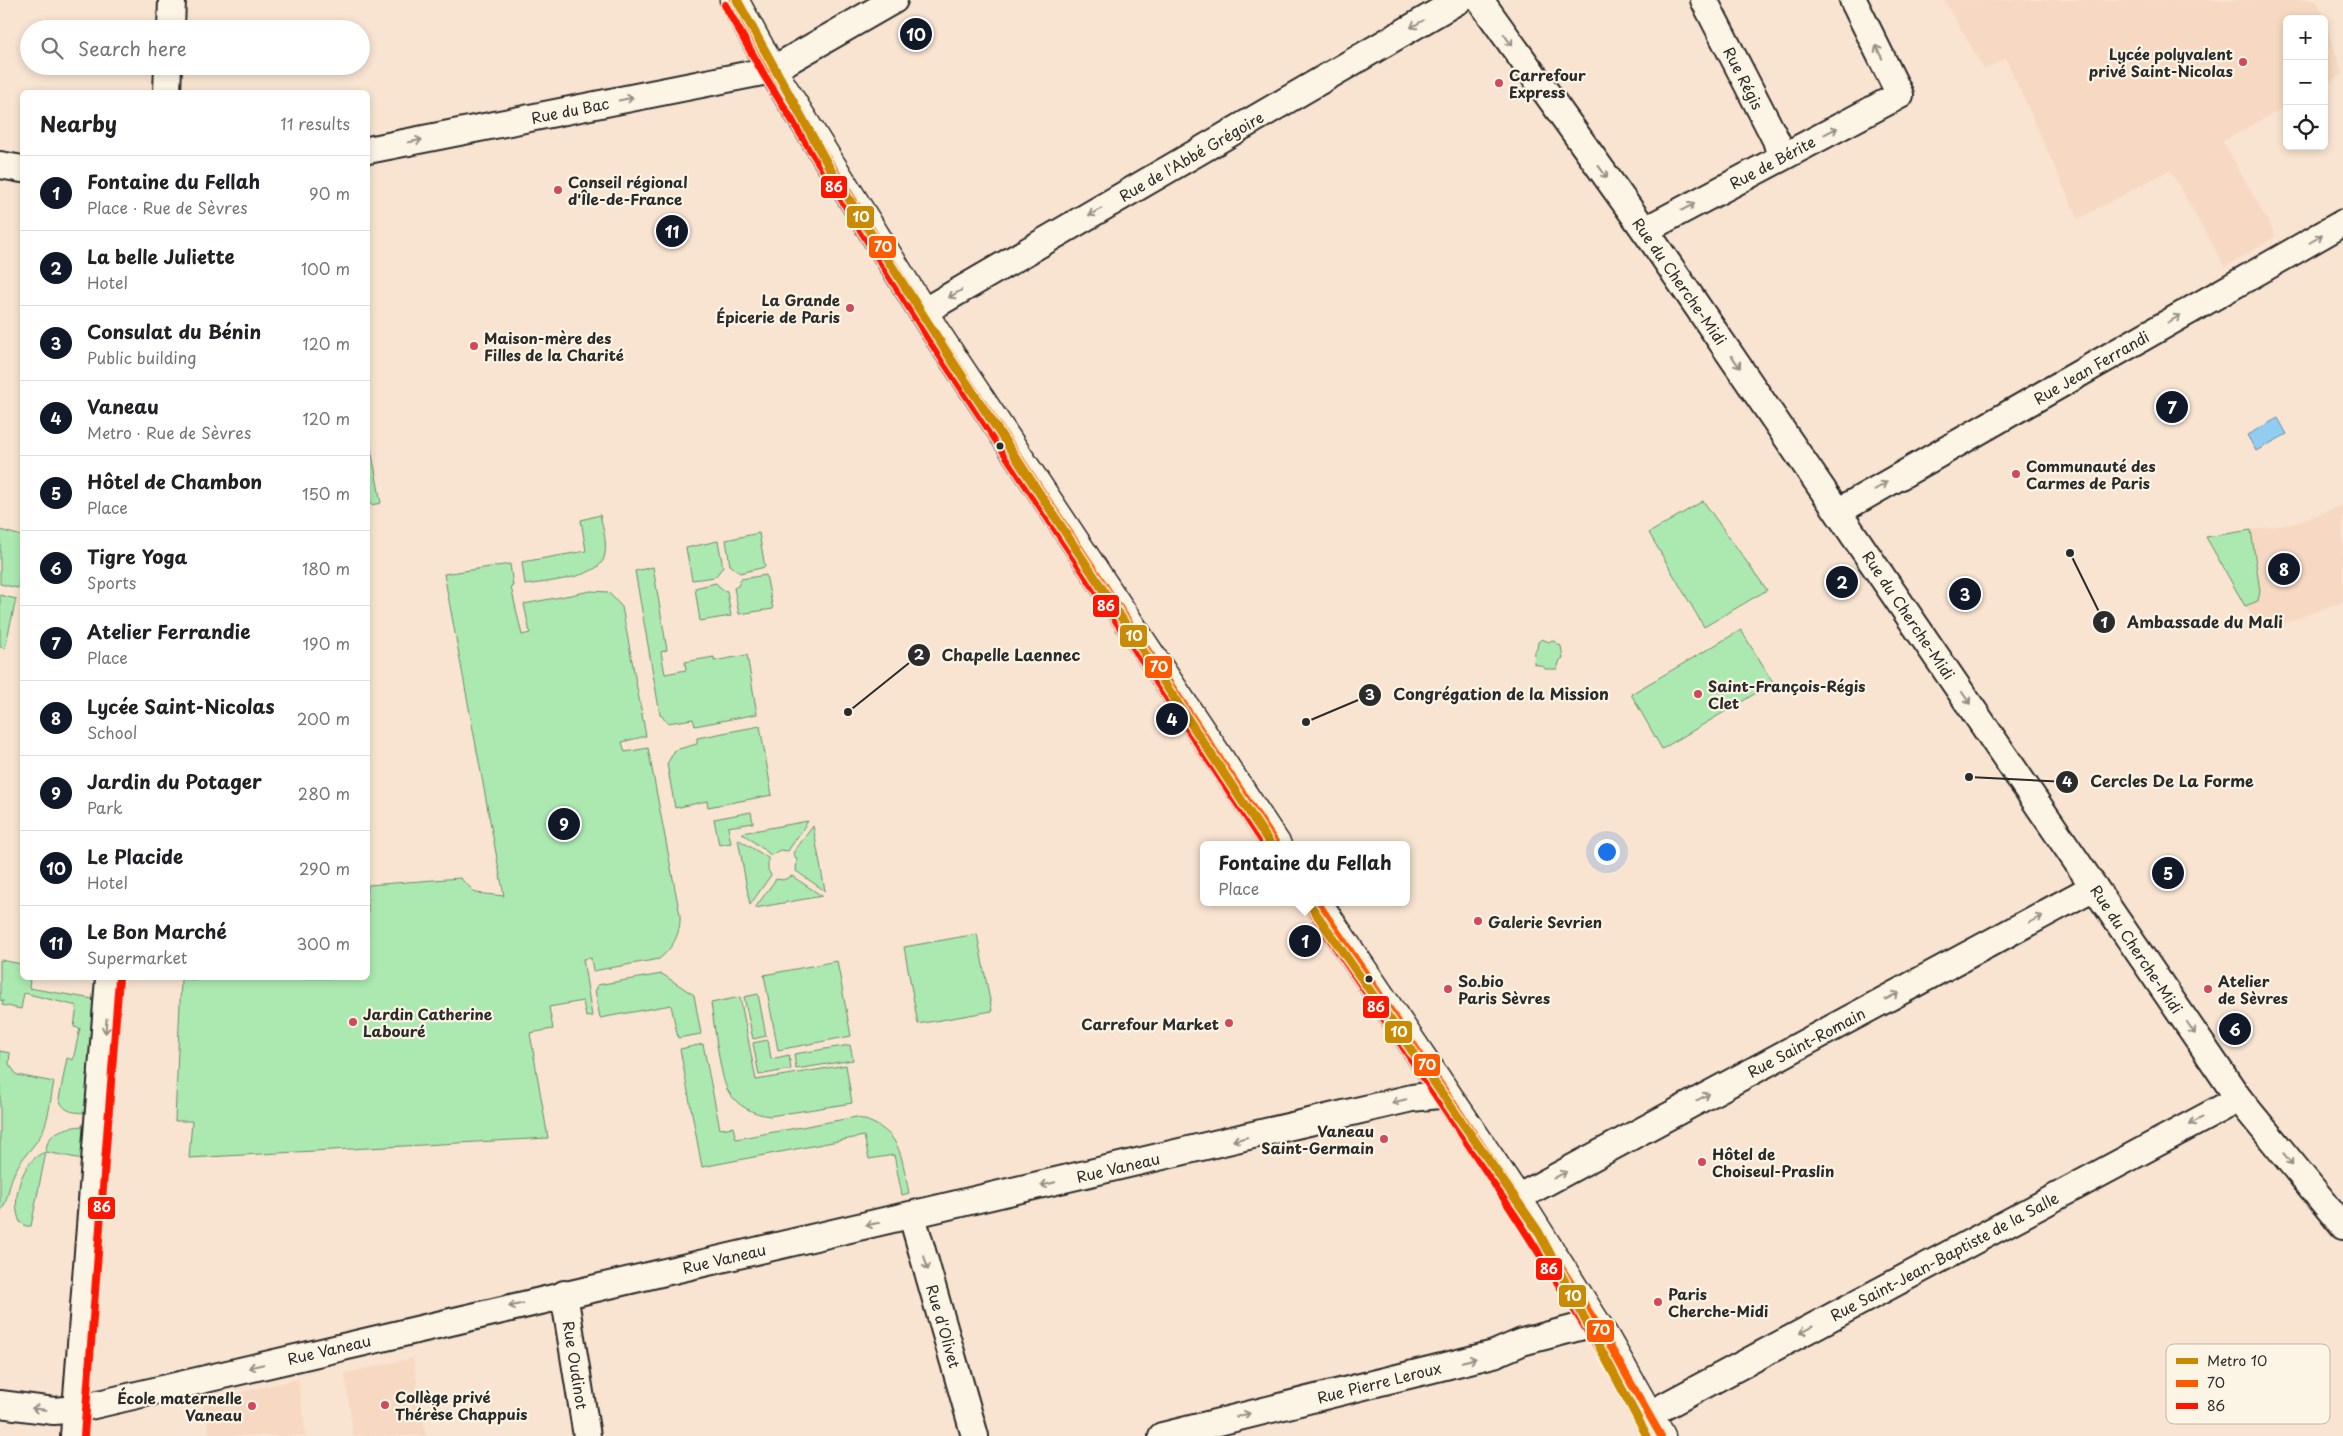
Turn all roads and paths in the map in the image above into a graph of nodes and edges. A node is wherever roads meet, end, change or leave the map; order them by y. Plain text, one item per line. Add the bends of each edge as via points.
1 (172, 0) edge
2 (734, 0) edge
3 (894, 0) edge
4 (1459, 0) edge
5 (1480, 0) edge
6 (1704, 0) edge
7 (1853, 0) edge
8 (171, 20) edge
9 (772, 70) junction
10 (168, 75) edge
11 (167, 90) edge
12 (370, 150) edge
13 (1781, 157) junction
14 (0, 165) edge
15 (20, 169) edge
16 (2343, 223) edge
17 (1645, 230) junction
18 (923, 312) junction
19 (1839, 511) junction
20 (1274, 841) edge
21 (2094, 887) junction
22 (1320, 906) edge
23 (109, 980) edge
24 (1447, 1094) junction
25 (2239, 1099) junction
26 (1517, 1198) junction
27 (912, 1216) junction
28 (2343, 1226) edge
29 (564, 1294) junction
30 (1595, 1323) junction
31 (0, 1404) edge
32 (77, 1408) junction
33 (1655, 1425) edge
34 (74, 1436) edge
35 (587, 1436) edge
36 (975, 1436) edge
37 (1162, 1436) edge

1 - 8 street
2 - 9 main road
3 - 9 street, Rue du Bac
4 -> 18 street, Rue de l'Abbé Grégoire
5 -> 17 street, Rue du Cherche-Midi
6 - 13 street, Rue Régis via 1776,140
13 -> 7 street, Rue de Bérite via 1900,95
12 -> 9 street, Rue du Bac
9 - 18 main road
10 - 11 street
17 -> 13 street, Rue de Bérite
14 - 15 street
19 -> 16 street, Rue Jean Ferrandi
17 -> 19 street, Rue du Cherche-Midi
18 - 20 main road
19 -> 21 street, Rue du Cherche-Midi
21 -> 25 street, Rue du Cherche-Midi
26 -> 21 street, Rue Saint-Romain
22 - 24 main road
23 -> 32 street
24 - 26 main road
24 -> 27 street, Rue Vaneau via 1412,1098
25 -> 28 street, Rue du Cherche-Midi
25 -> 33 street, Rue Saint-Jean-Baptiste de la Salle
26 - 30 main road
27 -> 29 street, Rue Vaneau
27 -> 36 street, Rue d'Olivet
29 -> 32 street, Rue Vaneau
29 - 35 street, Rue Oudinot
30 - 33 main road
37 -> 30 street, Rue Pierre Leroux via 1494,1354 1522,1342
32 -> 31 street, Rue Vaneau via 54,1411
32 - 34 street

